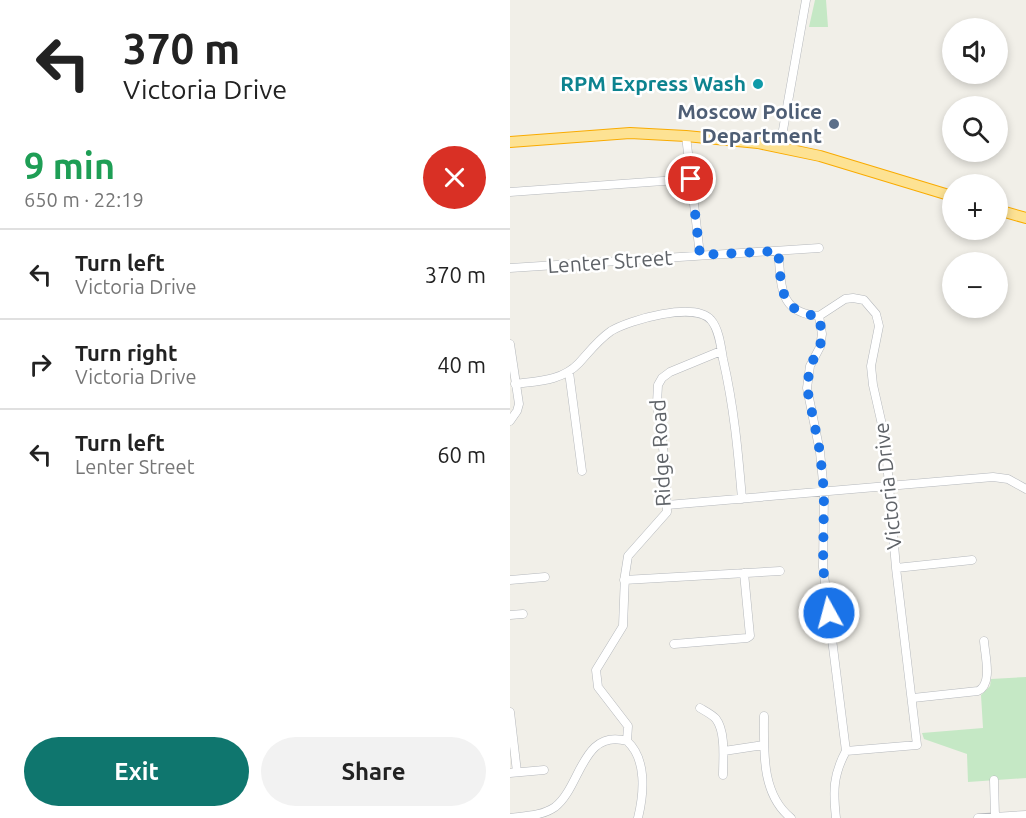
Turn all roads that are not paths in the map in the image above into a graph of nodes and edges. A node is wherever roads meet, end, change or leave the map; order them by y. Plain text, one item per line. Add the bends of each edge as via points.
1 (806, 0) edge
2 (687, 141) junction
3 (510, 142) edge
4 (780, 147) junction
5 (691, 179) junction
6 (510, 192) edge
7 (942, 193) edge
8 (1008, 213) edge
9 (1026, 218) edge
10 (819, 248) dead end
11 (778, 251) junction
12 (700, 255) junction
13 (510, 268) edge
14 (819, 316) junction
15 (510, 344) edge
16 (721, 351) junction
17 (569, 372) junction
18 (515, 384) junction
19 (510, 413) edge
20 (510, 421) edge
21 (582, 471) dead end
22 (889, 485) junction
23 (1026, 489) edge
24 (824, 492) junction
25 (742, 499) junction
26 (667, 505) junction
27 (972, 560) dead end
28 (896, 568) junction
29 (780, 571) dead end
30 (744, 573) junction
31 (545, 577) dead end
32 (510, 580) edge
33 (624, 580) junction
34 (523, 614) dead end
35 (510, 615) edge
36 (984, 641) dead end
37 (674, 644) dead end
38 (913, 698) junction
39 (700, 708) dead end
40 (510, 712) edge
41 (764, 716) dead end
42 (627, 741) junction
43 (764, 745) junction
44 (724, 751) junction
45 (846, 751) junction
46 (544, 770) dead end
47 (514, 773) edge
48 (723, 775) dead end
49 (994, 780) dead end
50 (1026, 815) edge
51 (995, 816) junction
52 (510, 818) edge
53 (638, 818) edge
54 (791, 818) edge
55 (836, 818) edge
56 (978, 818) edge

1 - 4 street
2 - 3 highway via 630,133
2 - 4 highway
2 - 5 street
4 - 7 highway
5 - 6 street
5 - 12 street
8 - 9 highway
10 - 11 street, Lenter Street
11 - 12 street, Lenter Street
11 - 14 street via 786,303 796,312
12 - 13 street, Lenter Street
14 - 22 street, Victoria Drive via 853,298 864,300 876,314 879,326 871,366 885,438
14 - 24 street via 820,347 810,366 807,388
15 - 18 street
16 - 17 street via 714,325 704,315 661,315 613,330
16 - 25 street via 732,399
16 - 26 street, Ridge Road via 670,372 658,386
17 - 18 street via 544,381
17 - 21 street
18 - 19 street
18 - 20 street via 519,404
22 - 23 street via 993,477 1008,479
22 - 24 street
22 - 28 street, Victoria Drive
24 - 25 street
24 - 45 street via 823,567
25 - 26 street
26 - 33 street, Ridge Road via 665,516 628,556
27 - 28 street
28 - 38 street, Victoria Drive
29 - 30 street
30 - 33 street
30 - 37 street via 752,632 747,638
31 - 32 street
33 - 42 street, Ridge Road via 623,626 598,664 596,676 598,687 626,723
34 - 35 street
36 - 38 street via 987,681 981,690
38 - 45 street, Victoria Drive via 917,745
39 - 44 street via 716,719
40 - 47 street
41 - 43 street
42 - 52 street via 611,739 595,747 565,796 553,808
42 - 53 street via 635,749 641,766
43 - 44 street
43 - 54 street via 771,794
44 - 48 street
45 - 55 street via 834,786
46 - 47 street
49 - 51 street
50 - 51 street
51 - 56 street

